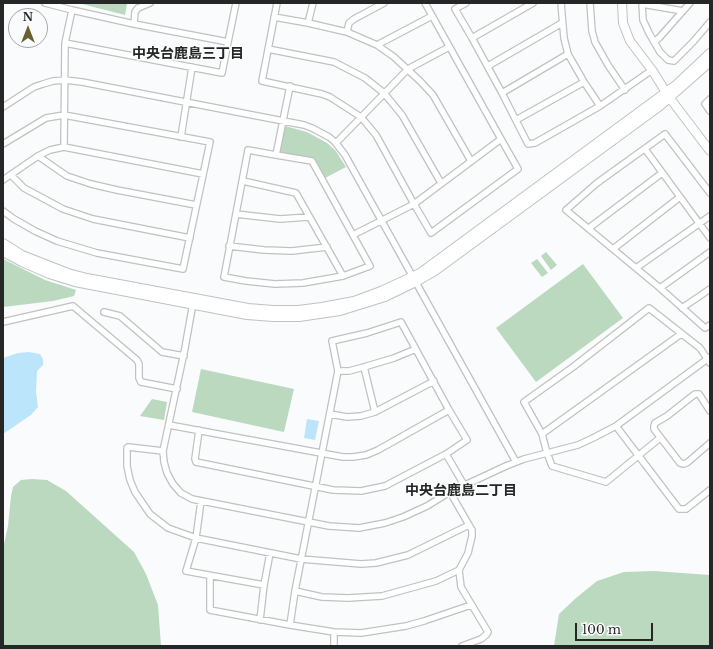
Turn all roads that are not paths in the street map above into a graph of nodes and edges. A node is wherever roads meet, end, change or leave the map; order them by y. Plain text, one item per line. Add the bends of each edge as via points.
1 (45, 3) edge
2 (150, 3) edge
3 (236, 3) edge
4 (277, 3) edge
5 (313, 3) edge
6 (384, 3) edge
7 (424, 3) edge
8 (466, 3) edge
9 (532, 3) edge
10 (561, 3) edge
11 (590, 3) edge
12 (622, 3) edge
13 (642, 3) edge
14 (690, 3) edge
15 (72, 10) junction
16 (684, 12) junction
17 (432, 16) junction
18 (274, 17) junction
19 (710, 22) edge
20 (308, 23) junction
21 (562, 23) junction
22 (134, 24) junction
23 (347, 32) junction
24 (472, 38) junction
25 (228, 42) junction
26 (654, 42) junction
27 (65, 43) junction
28 (377, 46) junction
29 (449, 46) junction
30 (268, 49) junction
31 (710, 53) edge
32 (568, 54) junction
33 (710, 62) edge
34 (488, 66) junction
35 (192, 67) junction
36 (408, 69) junction
37 (652, 70) junction
38 (65, 80) junction
39 (584, 82) junction
40 (290, 86) junction
41 (625, 90) junction
42 (384, 93) junction
43 (502, 93) junction
44 (667, 95) junction
45 (710, 99) edge
46 (187, 102) junction
47 (600, 106) junction
48 (3, 107) edge
49 (710, 111) edge
50 (64, 115) junction
51 (361, 117) junction
52 (282, 120) junction
53 (516, 120) junction
54 (181, 137) junction
55 (501, 139) junction
56 (336, 143) junction
57 (3, 144) edge
58 (64, 147) junction
59 (645, 150) junction
60 (710, 151) edge
61 (276, 155) junction
62 (38, 156) junction
63 (471, 161) junction
64 (662, 173) junction
65 (203, 174) junction
66 (11, 175) junction
67 (3, 180) edge
68 (243, 181) junction
69 (441, 183) junction
70 (710, 193) edge
71 (680, 197) junction
72 (414, 204) junction
73 (196, 205) junction
74 (3, 211) edge
75 (236, 214) junction
76 (710, 216) edge
77 (309, 217) junction
78 (382, 221) junction
79 (699, 223) junction
80 (589, 228) junction
81 (353, 235) junction
82 (190, 238) junction
83 (710, 238) edge
84 (3, 243) edge
85 (229, 246) junction
86 (327, 247) junction
87 (613, 249) junction
88 (3, 252) edge
89 (710, 252) edge
90 (636, 268) junction
91 (343, 276) junction
92 (414, 279) junction
93 (660, 288) junction
94 (710, 289) edge
95 (194, 302) junction
96 (682, 308) junction
97 (104, 312) dead end
98 (3, 322) edge
99 (710, 325) edge
100 (681, 334) junction
101 (416, 349) junction
102 (184, 356) junction
103 (709, 360) edge
104 (364, 367) junction
105 (338, 372) junction
106 (434, 381) junction
107 (177, 389) junction
108 (708, 403) edge
109 (449, 410) junction
110 (710, 411) edge
111 (375, 412) junction
112 (330, 414) junction
113 (169, 425) junction
114 (616, 426) junction
115 (199, 430) junction
116 (542, 434) junction
117 (660, 438) junction
118 (710, 443) edge
119 (163, 451) junction
120 (321, 453) junction
121 (446, 454) junction
122 (547, 454) junction
123 (639, 455) junction
124 (516, 462) junction
125 (464, 485) junction
126 (316, 488) junction
127 (710, 490) edge
128 (450, 492) junction
129 (201, 501) junction
130 (309, 523) junction
131 (469, 525) junction
132 (196, 538) junction
133 (270, 553) junction
134 (302, 559) junction
135 (459, 570) junction
136 (210, 576) junction
137 (264, 585) junction
138 (295, 591) junction
139 (471, 605) junction
140 (260, 620) junction
141 (290, 626) junction
142 (334, 632) junction
143 (334, 646) edge
144 (462, 646) edge

1 - 15 street
2 - 22 street via 138,8
3 - 25 street
4 - 18 street
5 - 20 street
6 - 23 street via 350,23
7 - 17 street
8 - 24 street via 455,9
9 - 24 street
10 - 21 street
11 - 41 street via 595,42
12 - 37 street via 623,23 630,41
13 - 16 street
13 - 26 street via 643,20
14 - 16 street
15 - 22 street
15 - 27 street
16 - 26 street
17 - 28 street
17 - 29 street
18 - 20 street
18 - 30 street
19 - 26 street via 674,61 668,60
20 - 23 street
21 - 32 street
21 - 34 street
22 - 25 street
23 - 28 street
24 - 34 street
25 - 35 street via 222,73
27 - 35 street
27 - 38 street
28 - 36 street
29 - 36 street
29 - 55 street
30 - 40 street via 262,81
30 - 42 street via 334,62 365,78
31 - 44 street
32 - 39 street
32 - 43 street
33 - 44 street
34 - 43 street
35 - 46 street
36 - 42 street
36 - 63 street via 433,95
37 - 41 street
37 - 44 street
38 - 46 street
38 - 48 street via 34,87
38 - 50 street
39 - 47 street
39 - 53 street
40 - 51 street via 330,97
40 - 52 street
41 - 47 street
42 - 51 street
42 - 69 street via 402,115
43 - 53 street
44 - 60 street
44 - 92 street via 660,106 455,257 435,271
45 - 49 street via 705,104
46 - 52 street
46 - 54 street
47 - 53 street via 535,143 528,144
50 - 54 street
50 - 57 street via 46,118
50 - 58 street
51 - 56 street
51 - 72 street via 376,135
52 - 56 street via 312,128
52 - 61 street
54 - 65 street via 210,142
55 - 63 street
55 - 72 street via 518,169 431,233
56 - 78 street
58 - 62 street
58 - 65 street
59 - 64 street
59 - 70 street via 665,134
59 - 80 street via 598,183 566,210
61 - 68 street via 248,150
61 - 81 street via 312,161
62 - 66 street
62 - 73 street via 67,176 91,184
63 - 69 street
64 - 71 street
64 - 80 street
65 - 73 street
66 - 67 street
66 - 82 street via 24,188 63,209 93,219
68 - 75 street
68 - 77 street via 296,192
69 - 72 street
71 - 79 street
71 - 87 street
72 - 78 street
73 - 82 street
74 - 82 street via 34,231 58,242 97,253 183,269
75 - 77 street via 280,219
75 - 85 street
76 - 79 street
77 - 86 street
78 - 81 street
78 - 92 street
79 - 83 street
79 - 90 street
80 - 87 street
81 - 91 street via 370,266
84 - 95 street via 22,255 68,273
85 - 86 street via 292,251
85 - 91 street via 224,277 275,284 303,283
86 - 91 street
87 - 90 street
88 - 95 street via 49,274 75,282
89 - 93 street
90 - 93 street
92 - 95 street via 386,297 365,304 340,311 299,317 247,315
92 - 124 street
93 - 96 street
94 - 96 street
95 - 102 street
96 - 99 street via 705,328
97 - 102 street via 120,316 162,352
98 - 107 street via 73,306 137,360 141,382
100 - 103 street via 700,348
100 - 116 street
100 - 116 street via 649,308 524,402
101 - 104 street
101 - 105 street via 401,322 332,341
101 - 106 street
102 - 107 street
103 - 114 street
104 - 105 street
104 - 111 street
105 - 112 street
106 - 109 street
106 - 111 street
107 - 113 street
108 - 110 street
108 - 117 street via 699,394 690,397 655,423 654,429
109 - 120 street via 366,455 343,457
109 - 121 street via 467,440
111 - 112 street via 354,417
112 - 120 street
113 - 115 street
113 - 119 street
114 - 122 street via 578,445
114 - 123 street
115 - 120 street
115 - 126 street via 194,459 196,462
116 - 122 street
117 - 118 street via 677,460 684,464
117 - 123 street
119 - 129 street via 167,473 173,484 192,500
119 - 132 street via 128,447 127,466 130,480 150,514 168,528
120 - 126 street
121 - 125 street
121 - 126 street via 372,490
122 - 123 street via 552,466 606,482
122 - 124 street
123 - 127 street via 679,509 686,509
124 - 125 street
125 - 128 street
126 - 130 street
128 - 130 street via 426,506 385,523 359,528
128 - 131 street
129 - 130 street
129 - 132 street
130 - 134 street
131 - 134 street via 408,555 385,561 361,564
131 - 135 street via 472,536
132 - 133 street
132 - 136 street via 186,571
133 - 134 street
133 - 137 street
134 - 138 street
135 - 138 street via 436,580 382,596 322,597
135 - 139 street via 461,588
136 - 137 street
136 - 140 street via 210,610
137 - 140 street
138 - 141 street
139 - 142 street via 406,626 360,633
139 - 144 street via 488,632 481,639
140 - 141 street
141 - 142 street
142 - 143 street

